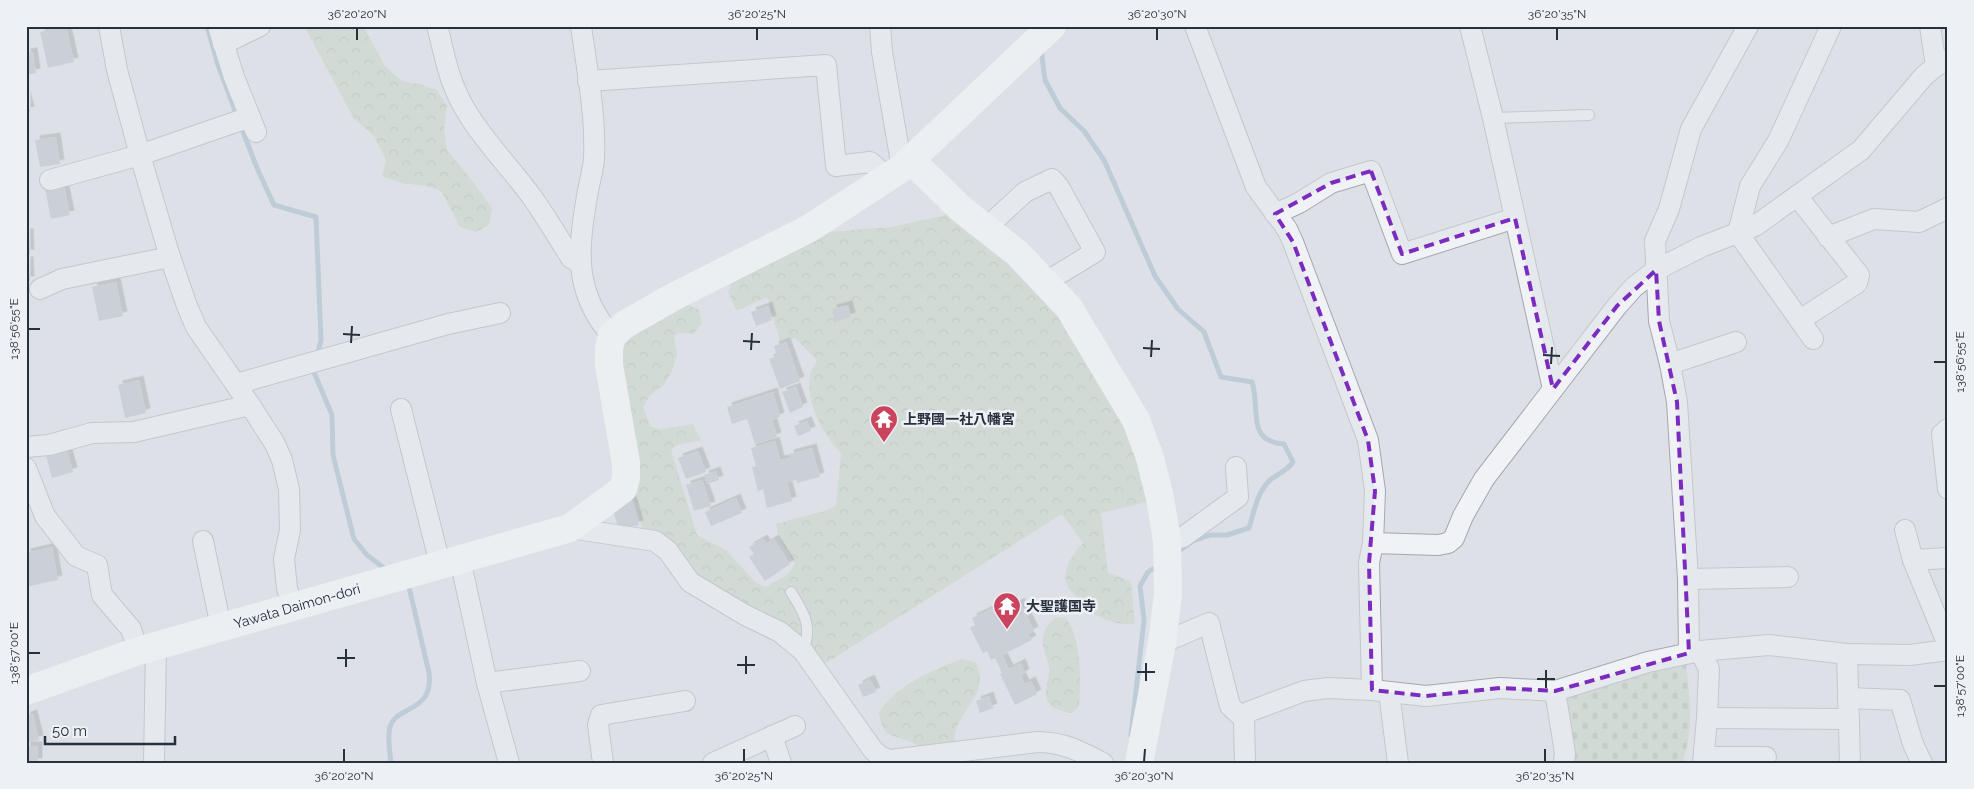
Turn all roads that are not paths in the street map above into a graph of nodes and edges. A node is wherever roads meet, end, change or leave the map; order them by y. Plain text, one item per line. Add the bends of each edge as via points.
1 (109, 26) edge
2 (260, 26) edge
3 (438, 26) edge
4 (581, 26) edge
5 (880, 26) edge
6 (1052, 26) edge
7 (1195, 26) edge
8 (1470, 26) edge
9 (1748, 26) edge
10 (1831, 26) edge
11 (1930, 26) edge
12 (221, 35) edge
13 (1942, 63) edge
14 (588, 80) junction
15 (1588, 116) dead end
16 (1493, 118) junction
17 (140, 155) junction
18 (900, 168) junction
19 (50, 180) dead end
20 (1797, 196) junction
21 (1948, 208) edge
22 (1275, 214) junction
23 (1515, 218) junction
24 (986, 228) junction
25 (1738, 233) junction
26 (1828, 237) junction
27 (170, 257) junction
28 (580, 263) junction
29 (1656, 270) junction
30 (1046, 282) junction
31 (40, 289) dead end
32 (500, 313) dead end
33 (1800, 320) junction
34 (612, 336) junction
35 (1812, 340) dead end
36 (1736, 342) dead end
37 (1670, 364) junction
38 (236, 384) junction
39 (1554, 389) junction
40 (250, 405) junction
41 (401, 410) dead end
42 (1948, 429) edge
43 (26, 447) edge
44 (1236, 467) dead end
45 (26, 468) edge
46 (1948, 489) edge
47 (570, 528) junction
48 (1905, 530) dead end
49 (203, 541) dead end
50 (1167, 541) junction
51 (1373, 544) junction
52 (1948, 558) edge
53 (1913, 560) junction
54 (450, 561) junction
55 (1788, 577) dead end
56 (1688, 579) junction
57 (791, 592) dead end
58 (293, 608) junction
59 (221, 627) junction
60 (1162, 642) junction
61 (1948, 645) edge
62 (147, 648) junction
63 (1948, 650) edge
64 (804, 651) junction
65 (1695, 652) junction
66 (1847, 654) junction
67 (580, 671) dead end
68 (488, 683) junction
69 (26, 690) edge
70 (1380, 691) junction
71 (1555, 691) junction
72 (1848, 698) junction
73 (685, 701) dead end
74 (1707, 718) junction
75 (1244, 719) junction
76 (1848, 719) junction
77 (795, 726) dead end
78 (772, 736) junction
79 (1766, 757) dead end
80 (946, 758) edge
81 (1704, 760) edge
82 (154, 763) edge
83 (509, 763) edge
84 (603, 763) edge
85 (713, 763) edge
86 (781, 763) edge
87 (1103, 763) edge
88 (1138, 763) edge
89 (1245, 763) edge
90 (1398, 763) edge
91 (1564, 763) edge
92 (1850, 763) edge
93 (1922, 763) edge

1 - 17 street via 117,70
2 - 12 street
3 - 28 street via 449,71 464,106 531,196 571,258
4 - 14 street
5 - 18 street
6 - 18 street
7 - 22 street via 1256,187
8 - 16 street
9 - 29 street via 1691,129 1669,208 1655,241
10 - 25 street via 1778,141 1750,186
11 - 13 street
12 - 17 street via 253,125
13 - 20 street via 1924,76 1861,150
14 - 18 street via 826,65 836,166 870,162
14 - 28 street via 594,161 584,215
15 - 16 lane
16 - 23 street
17 - 19 street
17 - 27 street
18 - 24 street
18 - 34 street via 810,228 675,296 624,325
20 - 25 street via 1755,226
20 - 26 street
21 - 26 street via 1919,222 1874,219
22 - 23 street via 1332,183 1371,171 1402,254
22 - 51 street via 1293,242 1368,440 1375,491
23 - 39 street
24 - 30 street
24 - 30 street via 1025,192 1052,179 1095,252
25 - 29 street
25 - 33 street
26 - 33 street via 1859,276 1857,283
27 - 31 street via 62,279
27 - 38 street via 196,327
28 - 34 street via 589,300 600,322
29 - 37 street via 1659,321
29 - 39 street via 1617,306
30 - 50 street via 1068,308 1136,420 1150,458
32 - 38 street via 448,324
33 - 35 street
34 - 47 street via 609,365 626,478 623,489
36 - 37 street
37 - 56 street via 1677,402
38 - 40 street
39 - 51 street via 1484,479 1454,538 1438,545
40 - 43 street via 134,432 92,434
40 - 58 street via 282,460 288,489 290,530 284,559 286,588
41 - 54 street
42 - 46 street via 1942,434
44 - 50 street via 1238,497 1183,537
45 - 62 street via 45,516 76,556 97,566 102,595
47 - 54 street, Yawata Daimon-dori
47 - 64 street via 655,541 668,551 690,582 780,632
48 - 53 street
49 - 59 street
50 - 60 street via 1168,595
51 - 70 street via 1369,563
52 - 53 street
53 - 61 street
54 - 58 street, Yawata Daimon-dori
54 - 68 street
55 - 56 street
56 - 65 street
57 - 64 lane via 808,626
58 - 59 street, Yawata Daimon-dori
59 - 62 street, Yawata Daimon-dori
60 - 75 street via 1209,623 1230,706
60 - 88 street
62 - 69 street, Yawata Daimon-dori
62 - 82 street
63 - 66 street via 1910,655
64 - 80 street via 881,757 890,760
65 - 66 street via 1769,646
65 - 71 street via 1648,662
65 - 74 street via 1709,669
66 - 72 street
67 - 68 street
68 - 83 street
70 - 71 street via 1426,696 1500,688
70 - 75 street via 1328,688 1304,691 1248,712
70 - 90 street
71 - 91 street
72 - 76 street
72 - 93 street via 1900,700
73 - 84 street via 601,715 598,725
74 - 76 street
74 - 81 street
75 - 89 street
76 - 92 street
77 - 78 street
78 - 85 street
78 - 86 street
79 - 81 street
80 - 87 street via 1053,742 1072,747

